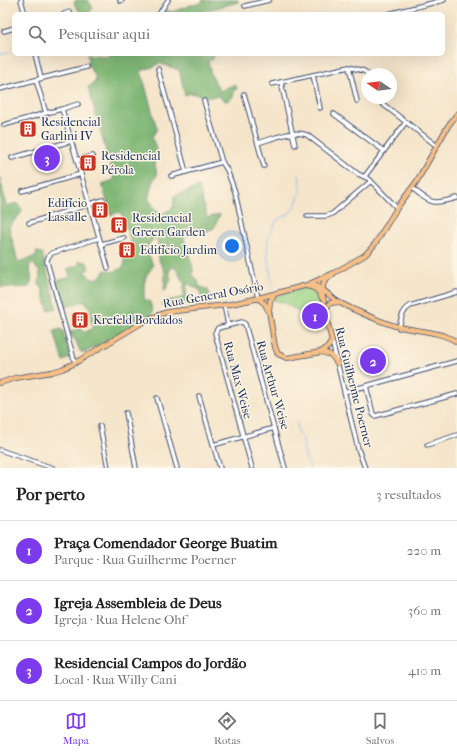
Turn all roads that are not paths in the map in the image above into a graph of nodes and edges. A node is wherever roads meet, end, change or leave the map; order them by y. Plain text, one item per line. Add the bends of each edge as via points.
1 (21, 0) edge
2 (168, 0) edge
3 (269, 0) edge
4 (444, 0) edge
5 (245, 6) dead end
6 (24, 12) edge
7 (160, 12) edge
8 (396, 12) edge
9 (12, 29) edge
10 (4, 31) dead end
11 (36, 56) edge
12 (86, 67) dead end
13 (349, 67) junction
14 (158, 69) dead end
15 (361, 70) edge
16 (313, 75) junction
17 (41, 78) junction
18 (36, 80) junction
19 (280, 82) junction
20 (272, 84) dead end
21 (0, 88) edge
22 (244, 94) dead end
23 (204, 101) dead end
24 (356, 101) dead end
25 (78, 104) dead end
26 (383, 104) edge
27 (320, 108) dead end
28 (62, 109) junction
29 (46, 113) junction
30 (334, 114) dead end
31 (457, 114) edge
32 (406, 122) junction
33 (4, 125) dead end
34 (292, 133) junction
35 (71, 141) junction
36 (258, 143) junction
37 (295, 145) dead end
38 (437, 146) junction
39 (384, 151) junction
40 (93, 156) dead end
41 (12, 158) dead end
42 (77, 160) junction
43 (222, 162) junction
44 (264, 166) dead end
45 (186, 172) junction
46 (80, 174) junction
47 (171, 176) dead end
48 (365, 176) junction
49 (371, 181) junction
50 (412, 188) junction
51 (22, 191) dead end
52 (457, 198) edge
53 (103, 200) dead end
54 (90, 204) junction
55 (397, 208) junction
56 (307, 216) dead end
57 (29, 223) dead end
58 (99, 238) junction
59 (124, 238) dead end
60 (101, 244) junction
61 (108, 268) dead end
62 (334, 273) junction
63 (307, 285) junction
64 (301, 287) junction
65 (322, 290) junction
66 (457, 292) edge
67 (275, 294) junction
68 (258, 298) junction
69 (340, 302) junction
70 (224, 305) junction
71 (325, 310) junction
72 (268, 311) junction
73 (228, 325) junction
74 (399, 328) junction
75 (332, 341) junction
76 (457, 342) edge
77 (321, 352) junction
78 (457, 361) edge
79 (75, 362) junction
80 (338, 364) junction
81 (0, 383) edge
82 (366, 386) junction
83 (344, 392) junction
84 (457, 394) edge
85 (199, 396) dead end
86 (157, 398) dead end
87 (126, 414) dead end
88 (100, 426) dead end
89 (274, 428) junction
90 (457, 435) edge
91 (244, 437) junction
92 (213, 445) junction
93 (427, 445) dead end
94 (0, 450) edge
95 (53, 468) edge
96 (108, 468) edge
97 (136, 468) edge
98 (177, 468) edge
99 (220, 468) edge
100 (252, 468) edge
101 (285, 468) edge
102 (365, 468) edge

1 - 6 street
2 - 7 street
3 - 5 street
4 - 8 street
9 - 10 street
11 - 17 street
12 - 17 street
13 - 15 street
13 - 16 street
13 - 24 street
14 - 45 street
16 - 19 street
16 - 27 street
17 - 18 street
18 - 21 street
18 - 29 street
19 - 20 street
19 - 34 street
22 - 36 street
23 - 43 street
25 - 28 street
26 - 32 street
28 - 29 street
28 - 35 street
29 - 33 street
30 - 39 street
31 - 38 main road, Rua General Osório
32 - 38 street
32 - 39 street
34 - 36 street
34 - 37 street
34 - 48 street via 308,135 358,174
35 - 41 street
35 - 42 street
36 - 44 street
38 - 50 main road, Rua General Osório
39 - 48 street
40 - 42 street
42 - 46 street
43 - 45 street
43 - 68 street via 235,192
45 - 47 street
46 - 51 street
46 - 54 street
48 - 49 street
49 - 55 street
49 - 56 street via 332,214
50 - 52 street via 431,202 441,203
50 - 55 main road, Rua General Osório
53 - 54 street
54 - 57 street
54 - 58 street
55 - 62 main road, Rua General Osório via 369,251
58 - 60 street
58 - 79 street via 52,253 47,259
59 - 60 street
60 - 61 street
62 - 63 main road, Rua General Osório
62 - 65 main road, Rua General Osório via 324,282
63 - 64 main road, Rua General Osório
63 - 65 main road
64 - 67 main road, Rua General Osório
64 - 71 main road via 317,290
65 - 69 main road
65 - 71 main road
66 - 74 street via 405,309
67 - 68 main road, Rua General Osório
67 - 72 main road
68 - 70 main road, Rua General Osório
68 - 72 main road
69 - 71 main road via 330,303
69 - 74 main road
70 - 73 street, Rua Max Weise
70 - 79 main road, Rua General Osório via 182,309 158,315
71 - 75 main road, Rua Guilherme Poerner
72 - 77 main road via 276,351 281,356 290,358
73 - 89 street, Rua Arthur Weise via 242,322 245,324
73 - 91 street, Rua Max Weise via 218,328 216,333
74 - 76 main road via 442,335
75 - 77 main road
75 - 80 street, Rua Guilherme Poerner
77 - 80 main road via 331,355
78 - 82 street
79 - 81 main road, Rua General Osório via 56,371 16,377
80 - 83 street, Rua Guilherme Poerner
82 - 83 street
82 - 84 street via 375,416
83 - 102 street, Rua Guilherme Poerner
85 - 92 street
86 - 98 street
87 - 97 street
88 - 96 street
89 - 91 street
89 - 101 street, Rua Arthur Weise
90 - 93 street
91 - 92 street
91 - 100 street, Rua Max Weise
92 - 99 street
94 - 95 street

